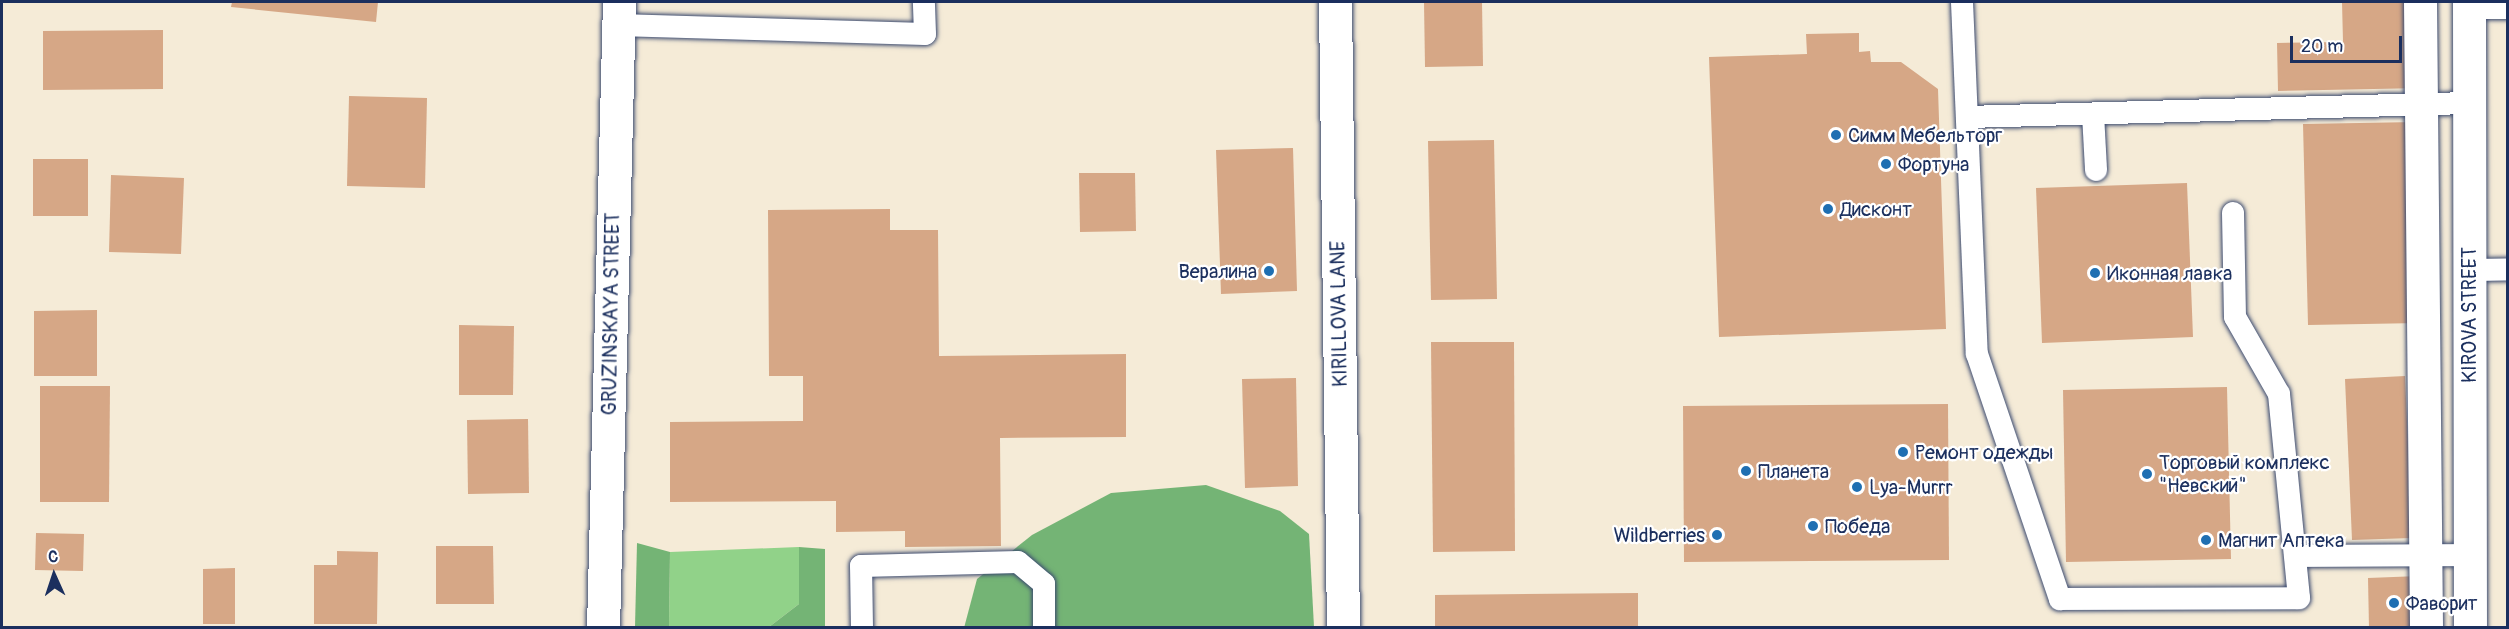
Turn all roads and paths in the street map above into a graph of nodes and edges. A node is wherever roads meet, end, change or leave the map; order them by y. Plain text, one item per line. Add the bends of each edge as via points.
1 (924, 2) edge
2 (1335, 2) edge
3 (1962, 2) edge
4 (2420, 2) edge
5 (2469, 5) edge
6 (2508, 8) edge
7 (618, 13) edge
8 (2469, 103) junction
9 (2421, 105) junction
10 (2093, 114) junction
11 (1967, 117) junction
12 (2096, 170) dead end
13 (2233, 213) dead end
14 (2508, 269) edge
15 (2469, 270) junction
16 (2425, 555) junction
17 (2471, 555) junction
18 (2298, 556) junction
19 (603, 627) edge
20 (862, 627) edge
21 (1044, 627) edge
22 (1343, 627) edge
23 (2426, 627) edge
24 (2470, 627) edge

1 - 7 lane via 925,34
2 - 22 street, KIRILLOVA LANE
3 - 11 lane
4 - 9 street
5 - 6 lane
5 - 8 street, KIROVA STREET
7 - 19 street, GRUZINSKAYA STREET
8 - 9 lane
8 - 15 street, KIROVA STREET
9 - 10 lane
9 - 16 street
10 - 11 lane
10 - 12 lane
11 - 18 lane via 1977,354 2060,599 2299,598
13 - 18 lane via 2235,317 2279,394
14 - 15 lane
15 - 17 street, KIROVA STREET
16 - 17 lane
16 - 18 lane
16 - 23 street
17 - 24 street, KIROVA STREET
20 - 21 lane via 861,566 1018,562 1044,584

